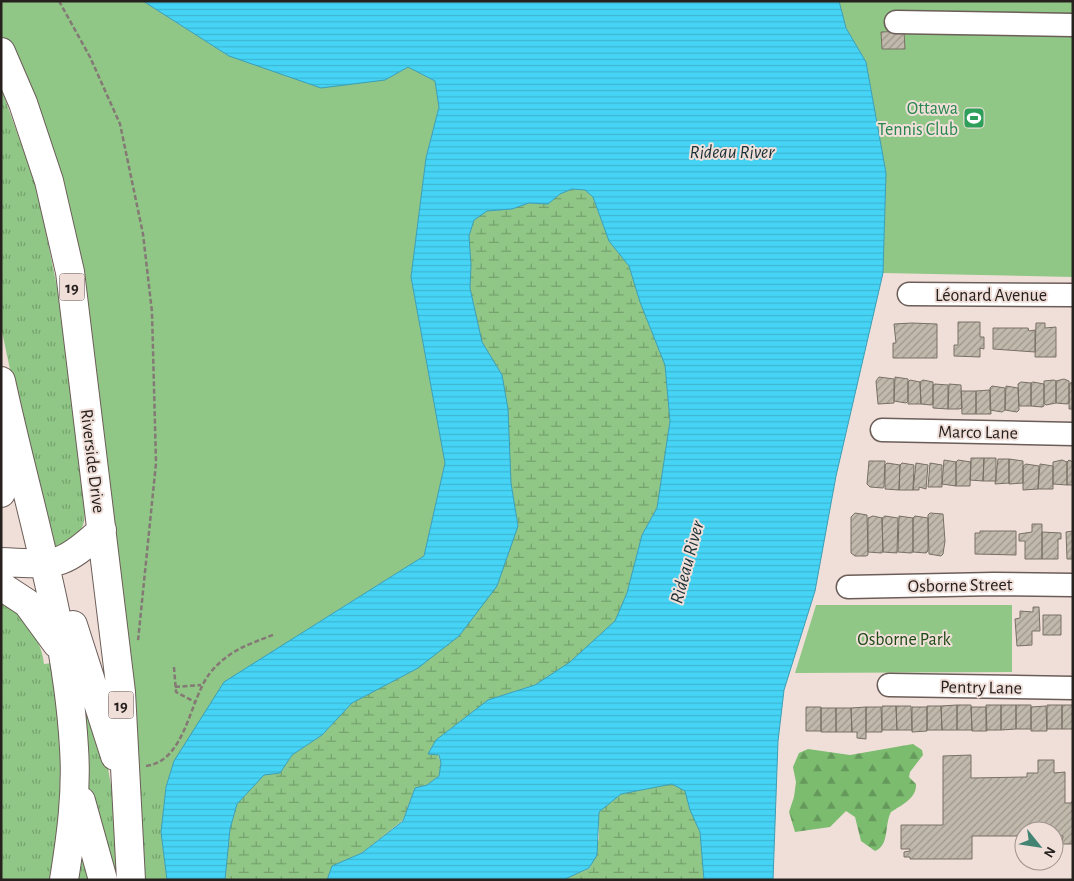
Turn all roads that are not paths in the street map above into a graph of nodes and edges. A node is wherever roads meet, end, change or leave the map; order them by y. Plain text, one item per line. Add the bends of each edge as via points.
1 (896, 22) dead end
2 (1073, 25) edge
3 (1, 52) edge
4 (909, 294) dead end
5 (1073, 295) edge
6 (1, 381) edge
7 (8, 413) junction
8 (882, 430) dead end
9 (1073, 434) edge
10 (1, 493) edge
11 (102, 530) junction
12 (1, 562) edge
13 (44, 564) junction
14 (1073, 585) edge
15 (1, 586) edge
16 (848, 587) dead end
17 (62, 652) junction
18 (889, 685) dead end
19 (1073, 688) edge
20 (75, 780) junction
21 (125, 788) junction
22 (64, 880) edge
23 (103, 880) edge
24 (131, 880) edge

1 - 2 street
3 - 11 main road, Riverside Drive / 19 via 50,181 70,272
4 - 5 street, Léonard Avenue
6 - 7 main road
7 - 10 main road
7 - 13 main road
8 - 9 street, Marco Lane
11 - 13 main road via 66,560
11 - 21 main road, Riverside Drive / 19 via 121,692
12 - 13 main road
13 - 17 main road
13 - 21 main road via 59,574 63,582 76,636
14 - 16 street, Osborne Street
15 - 17 main road via 27,603
17 - 20 main road via 72,717
18 - 19 street, Pentry Lane
20 - 22 main road via 72,832
20 - 23 main road
21 - 24 main road, Riverside Drive / 19

